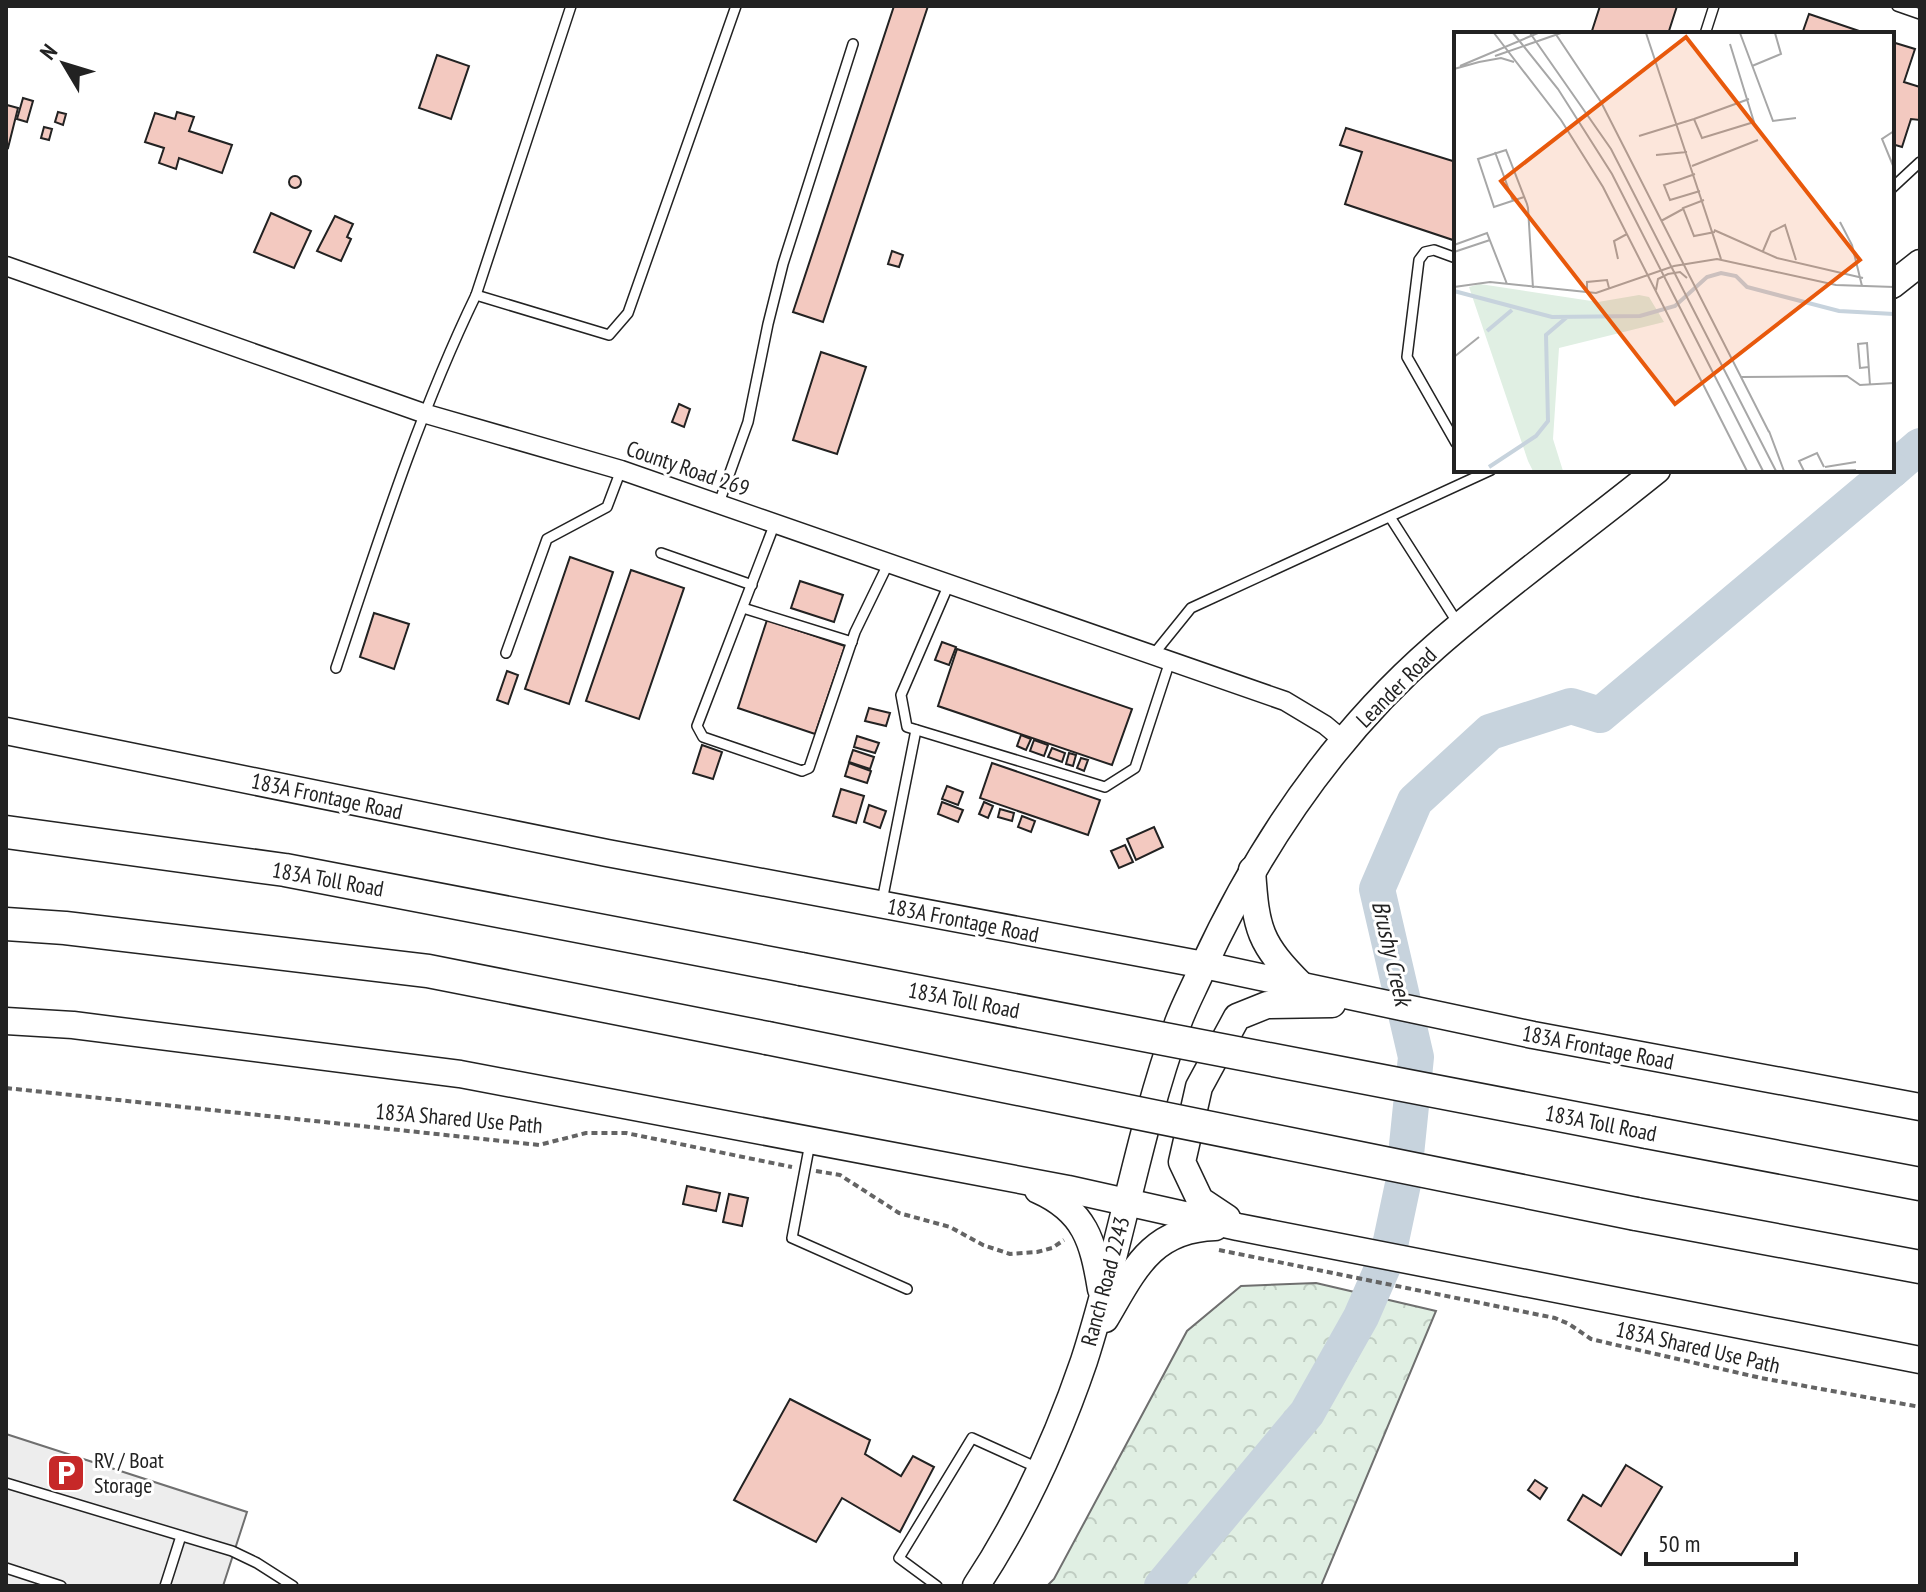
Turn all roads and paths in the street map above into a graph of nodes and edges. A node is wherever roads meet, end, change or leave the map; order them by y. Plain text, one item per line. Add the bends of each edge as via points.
1 (571, 6) edge
2 (736, 6) edge
3 (1714, 6) edge
4 (1897, 6) edge
5 (1920, 14) edge
6 (1706, 32) edge
7 (853, 44) dead end
8 (1920, 162) edge
9 (1894, 186) edge
10 (1454, 257) edge
11 (1920, 263) edge
12 (6, 266) edge
13 (1894, 283) edge
14 (476, 295) junction
15 (423, 413) junction
16 (1454, 439) edge
17 (621, 470) junction
18 (1654, 472) edge
19 (1472, 474) edge
20 (719, 503) junction
21 (1390, 517) junction
22 (775, 523) junction
23 (661, 553) dead end
24 (889, 562) junction
25 (950, 582) junction
26 (752, 585) junction
27 (743, 608) junction
28 (1460, 627) junction
29 (852, 642) junction
30 (506, 653) dead end
31 (1162, 658) junction
32 (336, 668) dead end
33 (916, 730) junction
34 (6, 731) edge
35 (1343, 740) junction
36 (6, 832) edge
37 (1252, 870) junction
38 (881, 905) junction
39 (6, 924) edge
40 (1204, 965) junction
41 (1307, 993) junction
42 (6, 1021) edge
43 (6, 1088) edge
44 (1920, 1107) edge
45 (811, 1140) junction
46 (806, 1170) junction
47 (1005, 1177) junction
48 (1920, 1184) edge
49 (1126, 1201) junction
50 (1238, 1227) junction
51 (1073, 1235) dead end
52 (1244, 1254) dead end
53 (1920, 1267) edge
54 (907, 1289) dead end
55 (1102, 1296) junction
56 (1087, 1349) junction
57 (1920, 1360) edge
58 (1920, 1407) edge
59 (1041, 1469) junction
60 (6, 1483) edge
61 (181, 1536) junction
62 (6, 1568) edge
63 (61, 1586) edge
64 (165, 1586) edge
65 (293, 1586) edge
66 (937, 1586) edge
67 (976, 1586) edge

1 - 14 lane
2 - 14 lane via 628,313 609,335
3 - 6 lane
4 - 5 lane
7 - 20 lane via 783,264 748,422
8 - 9 lane
10 - 16 lane via 1434,250 1419,260 1407,357
11 - 13 main road
12 - 15 street, County Road 269
14 - 15 lane
15 - 17 street, County Road 269
15 - 32 lane
17 - 20 street, County Road 269
17 - 30 lane via 607,507 547,539
18 - 28 main road, Leander Road
19 - 21 lane
20 - 22 street, County Road 269
21 - 28 lane
21 - 31 lane via 1191,608
22 - 24 street, County Road 269
22 - 26 lane
23 - 26 lane
24 - 25 street, County Road 269
24 - 29 lane
25 - 31 street, County Road 269
25 - 33 lane via 901,695 907,727
26 - 27 lane
27 - 29 lane
27 - 29 lane via 697,726 703,737 802,771 809,768
28 - 35 main road, Leander Road
31 - 33 lane via 1135,768 1105,787
31 - 35 street, County Road 269 via 1285,701
33 - 38 lane
34 - 38 main road, 183A Frontage Road
35 - 37 main road, Leander Road
36 - 48 highway, 183A Toll Road, bridge via 285,870
37 - 40 main road, Leander Road
37 - 41 main road via 1259,930 1276,960
38 - 40 main road, 183A Frontage Road
39 - 53 highway, bridge via 428,971
40 - 41 main road, 183A Frontage Road
40 - 49 main road, Ranch Road 2243 via 1164,1064
41 - 44 main road, 183A Frontage Road
41 - 50 main road via 1237,1017 1199,1087 1182,1162 1200,1200
42 - 45 main road via 460,1074
43 - 46 path, 183A Shared Use Path via 539,1145 586,1133 626,1133
45 - 46 lane
45 - 47 main road
46 - 51 path, 183A Shared Use Path via 840,1175 899,1213 950,1227 1010,1254 1052,1248
46 - 54 lane via 792,1238
47 - 49 main road
47 - 55 main road via 1051,1196 1081,1223 1093,1247
49 - 50 main road
49 - 55 main road, Ranch Road 2243
50 - 56 main road via 1188,1229 1154,1248 1136,1267
50 - 57 main road
52 - 58 path, 183A Shared Use Path via 1555,1318 1591,1339 1761,1378
55 - 56 main road, Ranch Road 2243
56 - 59 main road, Ranch Road 2243
59 - 66 lane via 972,1438 899,1558
59 - 67 main road, Ranch Road 2243
60 - 61 lane
61 - 64 lane
61 - 65 lane via 232,1551
62 - 63 lane

